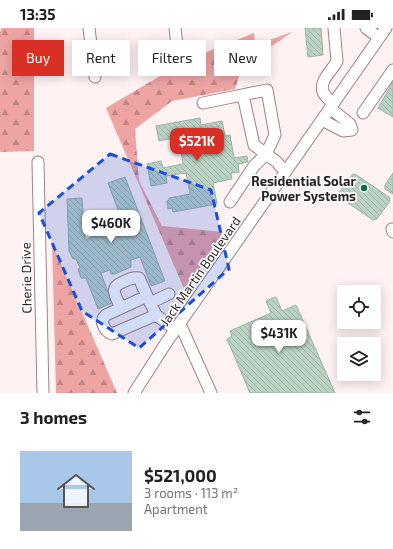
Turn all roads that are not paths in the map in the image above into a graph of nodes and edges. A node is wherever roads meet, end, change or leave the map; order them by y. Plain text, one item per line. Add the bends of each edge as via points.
1 (89, 28) edge
2 (175, 28) edge
3 (334, 28) edge
4 (366, 28) edge
5 (386, 28) edge
6 (379, 38) junction
7 (176, 40) edge
8 (393, 70) edge
9 (95, 77) dead end
10 (243, 95) junction
11 (203, 103) dead end
12 (332, 106) junction
13 (363, 113) dead end
14 (322, 120) junction
15 (268, 156) junction
16 (38, 162) dead end
17 (283, 169) junction
18 (230, 202) dead end
19 (169, 294) dead end
20 (149, 300) junction
21 (121, 308) junction
22 (156, 315) junction
23 (178, 327) junction
24 (43, 393) edge
25 (134, 393) edge
26 (212, 393) edge

1 - 9 street
2 - 7 street
3 - 12 street via 337,60 322,85 323,92
4 - 6 street
5 - 6 street, Jack Martin Boulevard
6 - 12 street, Jack Martin Boulevard
8 - 13 street
10 - 11 street
10 - 15 street via 254,145
10 - 15 street via 267,90 275,135
12 - 14 street, Jack Martin Boulevard
12 - 14 street via 350,124 352,130 343,131
14 - 17 street, Jack Martin Boulevard
15 - 17 street via 274,169
15 - 18 street via 254,166
16 - 24 street, Cherie Drive
17 - 23 street, Jack Martin Boulevard
19 - 20 street
20 - 21 street
20 - 21 street via 139,278 133,278 114,288
20 - 22 street
21 - 22 street via 103,317 108,333 115,334
22 - 23 street
23 - 25 street, Jack Martin Boulevard
23 - 26 street

